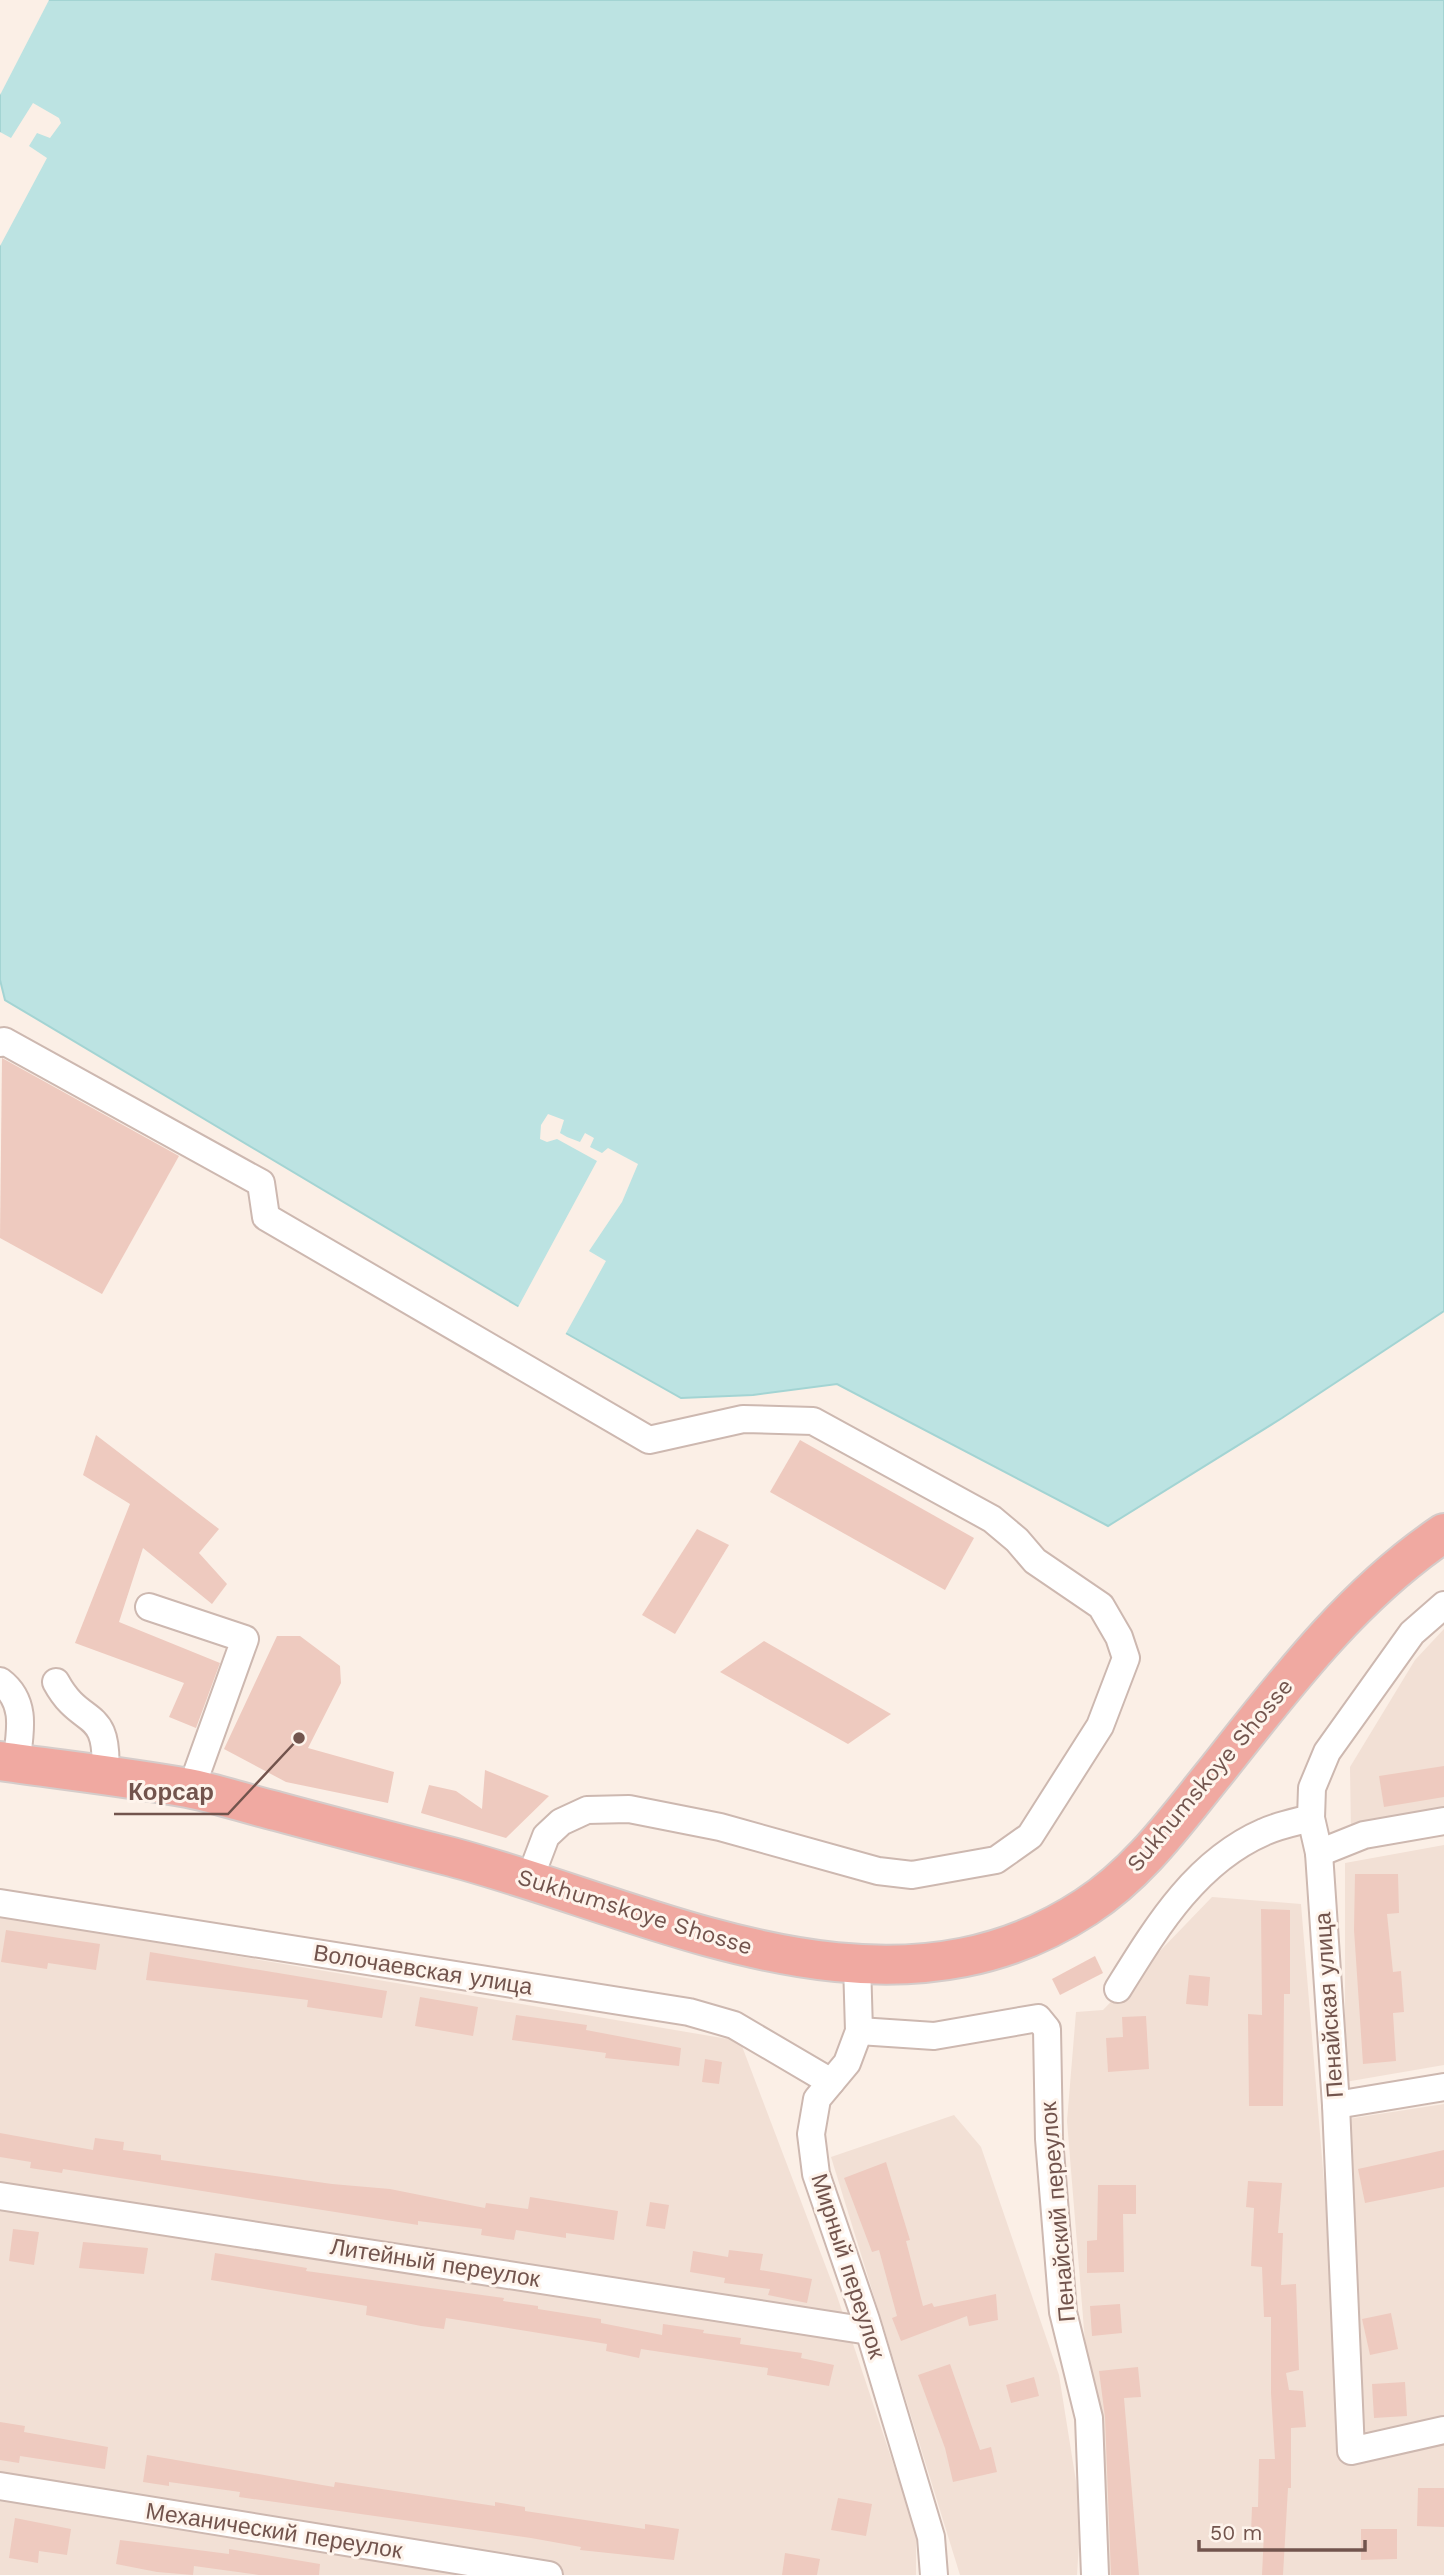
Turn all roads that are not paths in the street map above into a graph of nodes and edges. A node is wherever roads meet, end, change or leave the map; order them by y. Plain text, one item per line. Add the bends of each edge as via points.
1 (0, 1043) edge
2 (1444, 1533) edge
3 (1444, 1605) edge
4 (149, 1606) dead end
5 (0, 1681) edge
6 (56, 1682) dead end
7 (8, 1763) edge
8 (106, 1777) junction
9 (191, 1789) junction
10 (1311, 1818) junction
11 (1444, 1821) edge
12 (1319, 1853) junction
13 (530, 1878) junction
14 (0, 1903) edge
15 (857, 1963) junction
16 (1118, 1989) dead end
17 (859, 2031) junction
18 (831, 2082) junction
19 (1444, 2087) edge
20 (1336, 2105) junction
21 (0, 2196) edge
22 (869, 2331) junction
23 (1444, 2430) edge
24 (0, 2486) edge
25 (548, 2575) edge
26 (934, 2575) edge
27 (1095, 2575) edge

1 - 13 street via 4,1041 261,1183 266,1217 649,1440 743,1419 813,1421 992,1518 1035,1561 1101,1606 1119,1637 1126,1658 1100,1726 1030,1836 996,1860 912,1875 878,1871 720,1827 629,1809 587,1810 561,1822 546,1836
2 - 15 highway, Sukhumskoye Shosse via 1402,1561 1338,1622 1139,1864 1088,1906 1036,1934 970,1956 900,1965
3 - 10 street, Пенайская улица via 1412,1633 1328,1752 1312,1788
4 - 9 street via 245,1639
5 - 7 street via 12,1690 22,1716
6 - 8 street via 103,1730
7 - 8 highway, Sukhumskoye Shosse
8 - 9 highway, Sukhumskoye Shosse
9 - 13 highway, Sukhumskoye Shosse
10 - 12 street, Пенайская улица
10 - 16 street via 1264,1832 1195,1881 1159,1923
11 - 12 street via 1364,1835
12 - 20 street, Пенайская улица
13 - 15 highway, Sukhumskoye Shosse via 736,1946 785,1957
14 - 18 street, Волочаевская улица via 689,2012 734,2025
15 - 17 street, Мирный переулок
17 - 18 street, Мирный переулок via 846,2063
17 - 27 street, Пенайский переулок via 934,2036 1038,2018 1047,2029 1049,2138 1063,2312 1089,2418
18 - 22 street, Мирный переулок via 817,2099 811,2134 817,2174
19 - 20 street
20 - 23 street, Пенайская улица via 1351,2451
21 - 22 street, Литейный переулок
22 - 26 street, Мирный переулок via 931,2537
24 - 25 street, Механический переулок

